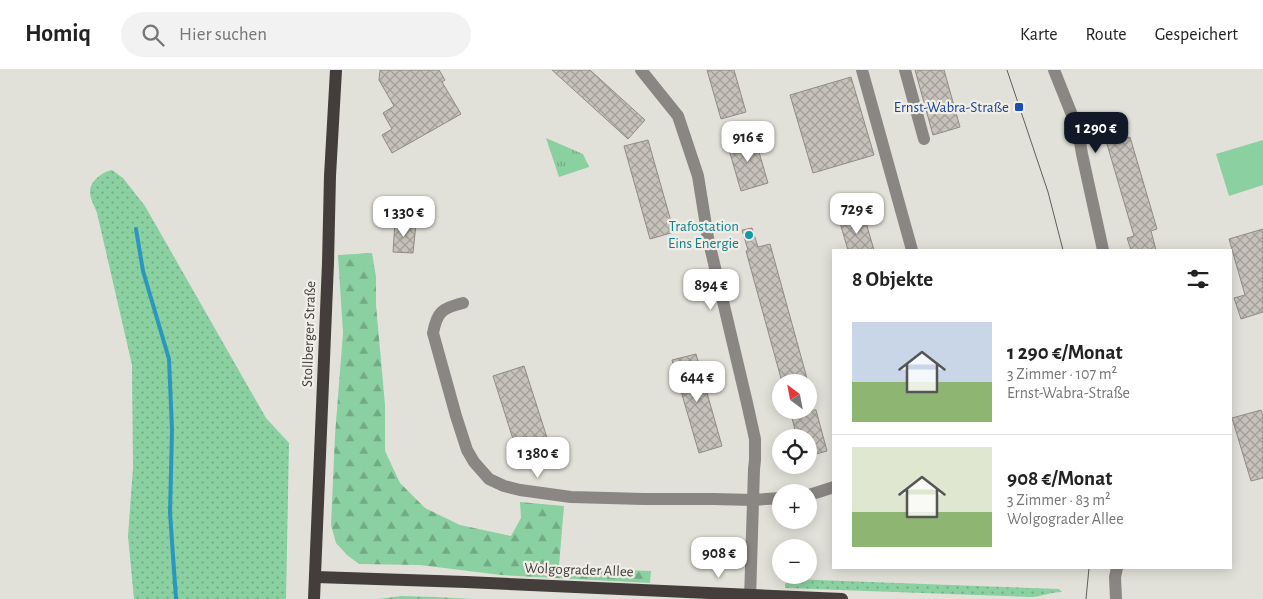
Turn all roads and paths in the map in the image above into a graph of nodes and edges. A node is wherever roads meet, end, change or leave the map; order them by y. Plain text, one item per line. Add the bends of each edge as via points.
1 (336, 70) edge
2 (641, 70) edge
3 (862, 70) edge
4 (905, 70) edge
5 (1054, 70) edge
6 (924, 139) dead end
7 (912, 249) edge
8 (1102, 249) edge
9 (463, 303) dead end
10 (832, 488) edge
11 (817, 492) edge
12 (772, 499) edge
13 (753, 500) junction
14 (1117, 569) edge
15 (316, 577) junction
16 (750, 597) edge
17 (314, 599) edge
18 (842, 599) edge
19 (1116, 599) edge

1 - 15 main road, Stollberger Straße
2 - 13 street via 678,116 698,176 708,238 755,439
3 - 7 street
4 - 6 street
5 - 8 street via 1078,130
9 - 13 street via 439,314 433,333 467,450 489,479 520,490 571,497
10 - 11 street
12 - 13 street
13 - 16 street
14 - 19 street
15 - 16 main road, Wolgograder Allee
15 - 17 main road, Stollberger Straße
16 - 18 main road, Wolgograder Allee

